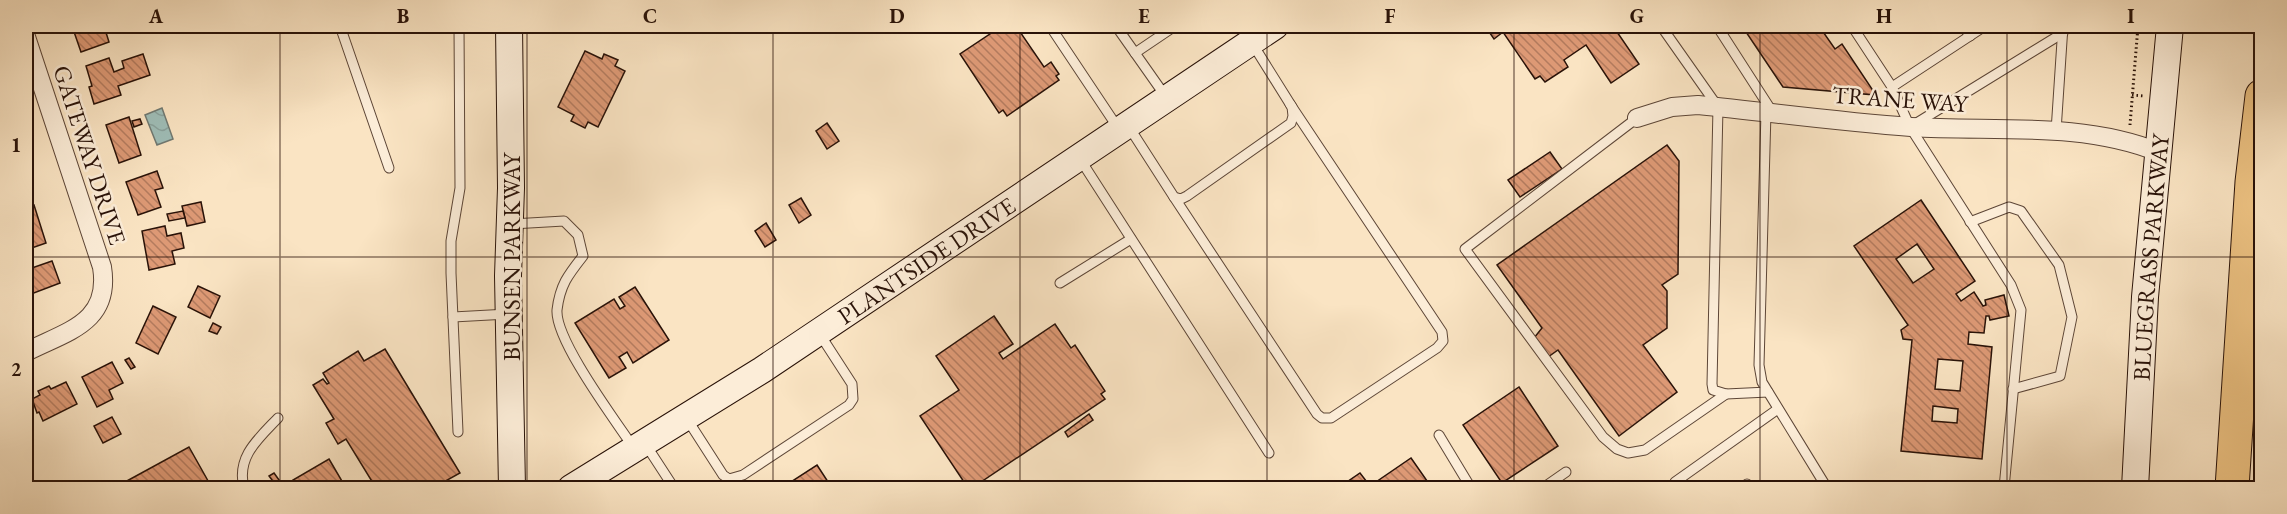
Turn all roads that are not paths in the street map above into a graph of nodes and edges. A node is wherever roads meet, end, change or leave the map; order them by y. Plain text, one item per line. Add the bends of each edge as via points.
1 (340, 26) edge
2 (459, 26) edge
3 (509, 26) edge
4 (1050, 26) edge
5 (1116, 26) edge
6 (1175, 26) edge
7 (1275, 26) edge
8 (1661, 26) edge
9 (1717, 26) edge
10 (1852, 26) edge
11 (1963, 26) edge
12 (1985, 26) edge
13 (2170, 26) edge
14 (2063, 29) edge
15 (1970, 36) junction
16 (26, 37) edge
17 (1251, 41) junction
18 (1135, 53) junction
19 (1892, 87) junction
20 (2262, 96) edge
21 (1167, 98) junction
22 (1290, 105) junction
23 (1718, 107) junction
24 (1770, 112) junction
25 (1637, 118) joint
26 (1123, 127) junction
27 (1911, 127) junction
28 (2056, 130) junction
29 (2158, 152) junction
30 (1078, 157) junction
31 (389, 168) dead end
32 (1174, 197) junction
33 (1970, 222) junction
34 (510, 225) junction
35 (1131, 239) junction
36 (1060, 284) dead end
37 (509, 314) junction
38 (453, 317) junction
39 (819, 332) junction
40 (26, 352) edge
41 (2013, 388) junction
42 (1768, 392) junction
43 (1726, 394) junction
44 (1778, 409) junction
45 (686, 417) junction
46 (278, 418) dead end
47 (458, 432) dead end
48 (1439, 435) dead end
49 (639, 446) junction
50 (1269, 453) dead end
51 (1566, 472) dead end
52 (1676, 482) dead end
53 (244, 489) edge
54 (512, 489) edge
55 (571, 489) edge
56 (674, 489) edge
57 (1471, 489) edge
58 (1544, 489) edge
59 (1827, 489) edge
60 (2004, 489) edge
61 (2135, 489) edge
62 (2232, 489) edge

1 - 31 lane
2 - 38 lane via 460,188 451,241
3 - 34 street, BUNSEN PARKWAY
4 - 26 lane
5 - 18 lane
6 - 18 lane
7 - 17 street, PLANTSIDE DRIVE
8 - 23 lane
9 - 24 lane
10 - 19 lane
11 - 15 lane
12 - 15 lane
13 - 29 street, BLUEGRASS PARKWAY
14 - 27 lane
14 - 28 lane
15 - 19 lane
16 - 40 street, GATEWAY DRIVE via 102,267 105,290 101,303 88,319
17 - 21 street, PLANTSIDE DRIVE
17 - 22 lane
18 - 21 lane
19 - 27 lane
20 - 62 highway
21 - 26 street, PLANTSIDE DRIVE
22 - 32 lane via 1291,123 1187,196
22 - 32 lane via 1442,332 1443,341 1437,348 1331,418 1322,418
23 - 24 street, TRANE WAY
23 - 25 street, TRANE WAY via 1672,107
23 - 43 lane via 1712,384 1713,390
24 - 27 street, TRANE WAY
24 - 42 lane via 1759,364
25 - 43 lane via 1465,249 1603,437 1617,449 1628,453 1645,450
26 - 30 street, PLANTSIDE DRIVE
26 - 32 lane
27 - 28 street, TRANE WAY
27 - 33 lane
28 - 29 street, TRANE WAY via 2132,141
29 - 61 street, BLUEGRASS PARKWAY via 2145,297
30 - 35 lane
30 - 39 street, PLANTSIDE DRIVE
33 - 41 lane via 2012,285 2021,310
33 - 41 lane via 2009,207 2021,211 2059,265 2064,280 2072,317 2060,376
34 - 37 street, BUNSEN PARKWAY
34 - 49 lane via 564,221 578,235 583,256 564,279 557,312 570,353
35 - 36 lane
35 - 50 lane
37 - 38 lane
37 - 54 street, BUNSEN PARKWAY
38 - 47 lane
39 - 45 street, PLANTSIDE DRIVE
39 - 45 lane via 852,384 853,399 743,475 729,479 723,475
41 - 60 lane
42 - 43 lane
42 - 44 lane
44 - 52 lane
44 - 59 lane
45 - 49 street, PLANTSIDE DRIVE
46 - 53 lane via 250,447 242,465
48 - 57 lane
49 - 55 street, PLANTSIDE DRIVE
49 - 56 lane
51 - 58 lane

